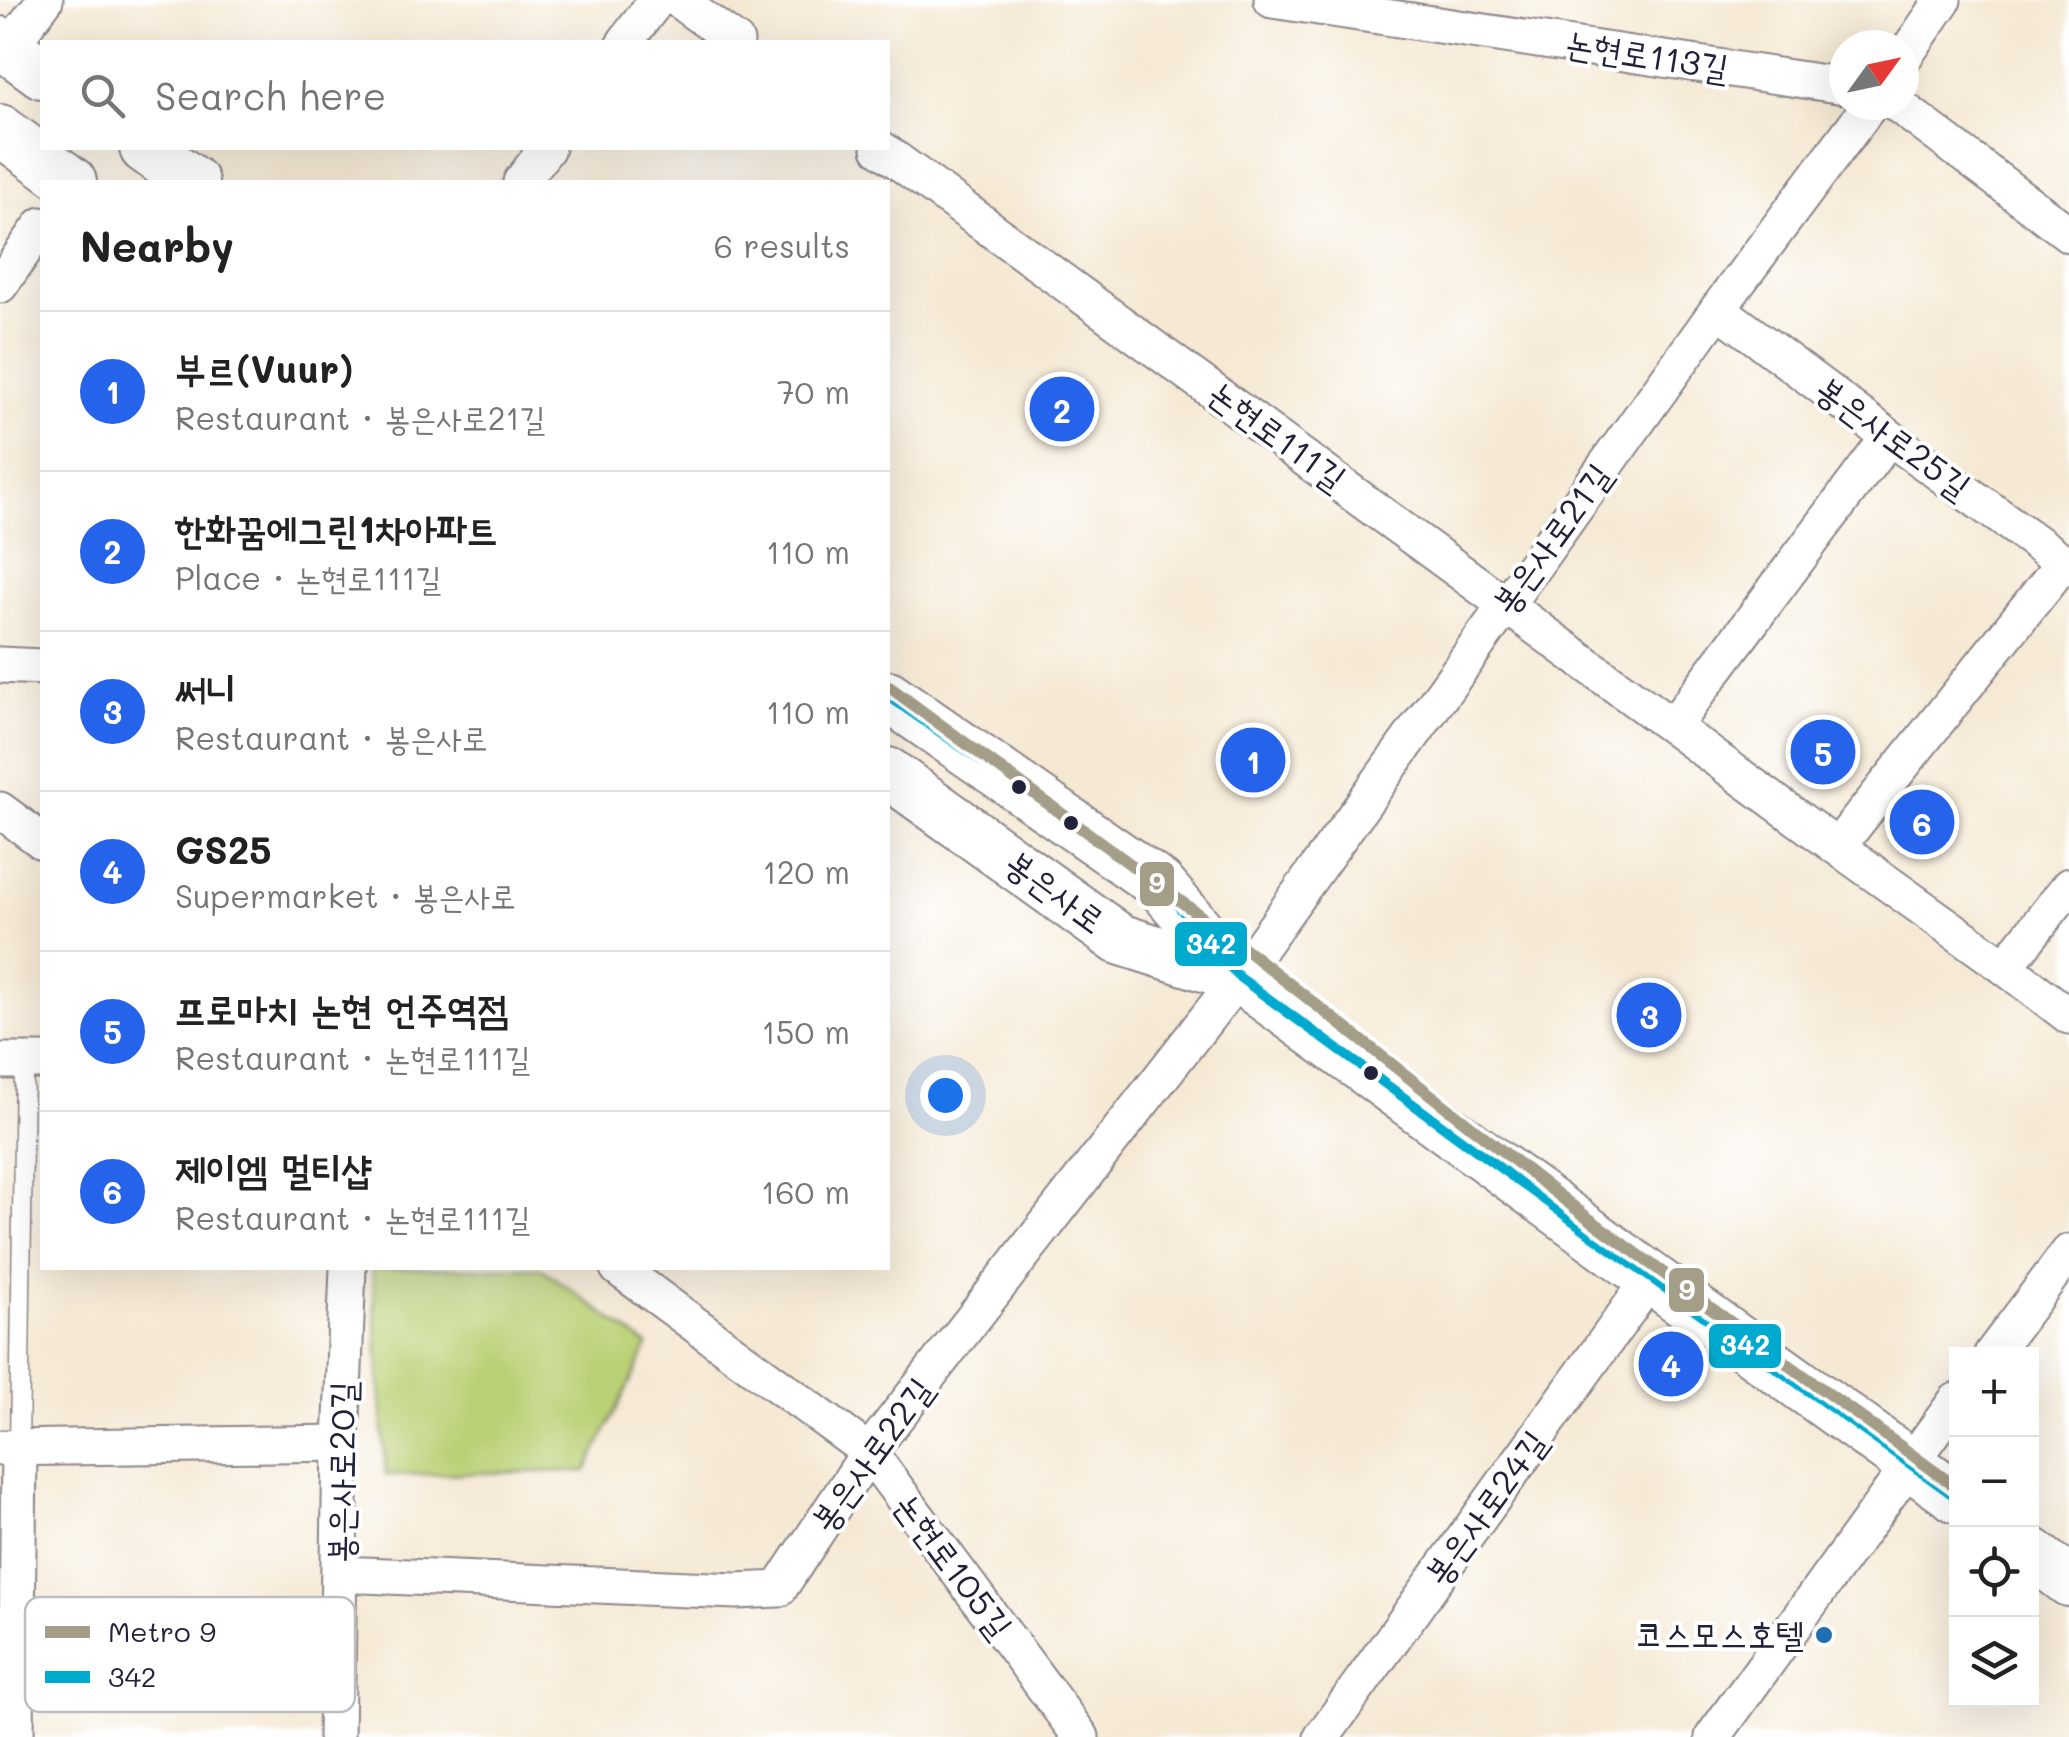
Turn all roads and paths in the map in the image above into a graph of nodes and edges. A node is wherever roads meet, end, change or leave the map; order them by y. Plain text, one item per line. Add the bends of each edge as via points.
1 (45, 0) edge
2 (657, 0) edge
3 (678, 0) edge
4 (1272, 0) edge
5 (1943, 0) edge
6 (1919, 35) edge
7 (627, 40) edge
8 (733, 40) edge
9 (17, 54) edge
10 (1829, 84) edge
11 (1859, 120) edge
12 (1918, 120) edge
13 (0, 130) edge
14 (148, 150) edge
15 (545, 150) edge
16 (883, 150) edge
17 (68, 180) edge
18 (189, 180) edge
19 (523, 180) edge
20 (40, 228) edge
21 (2069, 234) edge
22 (0, 285) edge
23 (1718, 309) junction
24 (1889, 438) junction
25 (2066, 564) edge
26 (1506, 603) junction
27 (0, 665) edge
28 (40, 668) edge
29 (890, 697) edge
30 (1673, 726) junction
31 (890, 773) edge
32 (0, 810) edge
33 (40, 840) edge
34 (1837, 847) junction
35 (2069, 886) edge
36 (2005, 968) junction
37 (1240, 977) junction
38 (2069, 1016) edge
39 (22, 1062) edge
40 (2069, 1252) edge
41 (348, 1270) edge
42 (621, 1270) edge
43 (1651, 1278) junction
44 (1997, 1347) edge
45 (1949, 1410) edge
46 (341, 1443) junction
47 (10, 1448) edge
48 (869, 1452) junction
49 (1910, 1462) junction
50 (1949, 1492) edge
51 (2039, 1558) edge
52 (340, 1574) junction
53 (2069, 1582) edge
54 (339, 1597) edge
55 (8, 1676) edge
56 (337, 1712) edge
57 (16, 1737) edge
58 (336, 1737) edge
59 (1080, 1737) edge
60 (1322, 1737) edge
61 (1713, 1737) edge

1 - 9 street
2 - 7 street
3 - 8 street
4 - 10 street, 논현로113길
5 - 6 street
11 - 23 street, 봉은사로21길
12 - 21 street
13 - 17 main road
14 - 18 main road
15 - 19 street
16 - 26 street, 논현로111길
20 - 22 street
23 - 24 street, 봉은사로25길
23 - 26 street, 봉은사로21길
24 - 25 street, 봉은사로25길
24 - 30 street
25 - 34 street
26 - 30 street, 논현로111길
26 - 37 street, 봉은사로21길
27 - 28 street
29 - 37 main road, 봉은사로 via 1160,885
30 - 34 street, 논현로111길
31 - 37 main road, 봉은사로 via 1119,939
32 - 33 street
34 - 36 street, 논현로111길
35 - 36 street
36 - 38 street, 논현로111길
37 - 43 main road, 봉은사로
37 - 48 street, 봉은사로22길
39 - 47 lane
40 - 44 street
41 - 46 street, 봉은사로20길
42 - 48 street, 논현로105길
43 - 49 main road, 봉은사로
43 - 60 street, 봉은사로24길
45 - 49 street
46 - 47 street
46 - 52 street, 봉은사로20길
47 - 55 street
48 - 52 street, 봉은사로22길 via 778,1588
48 - 59 street, 논현로105길
49 - 50 main road, 봉은사로
49 - 61 street
51 - 53 main road
52 - 54 street, 봉은사로20길
55 - 57 street
56 - 58 street, 봉은사로20길

